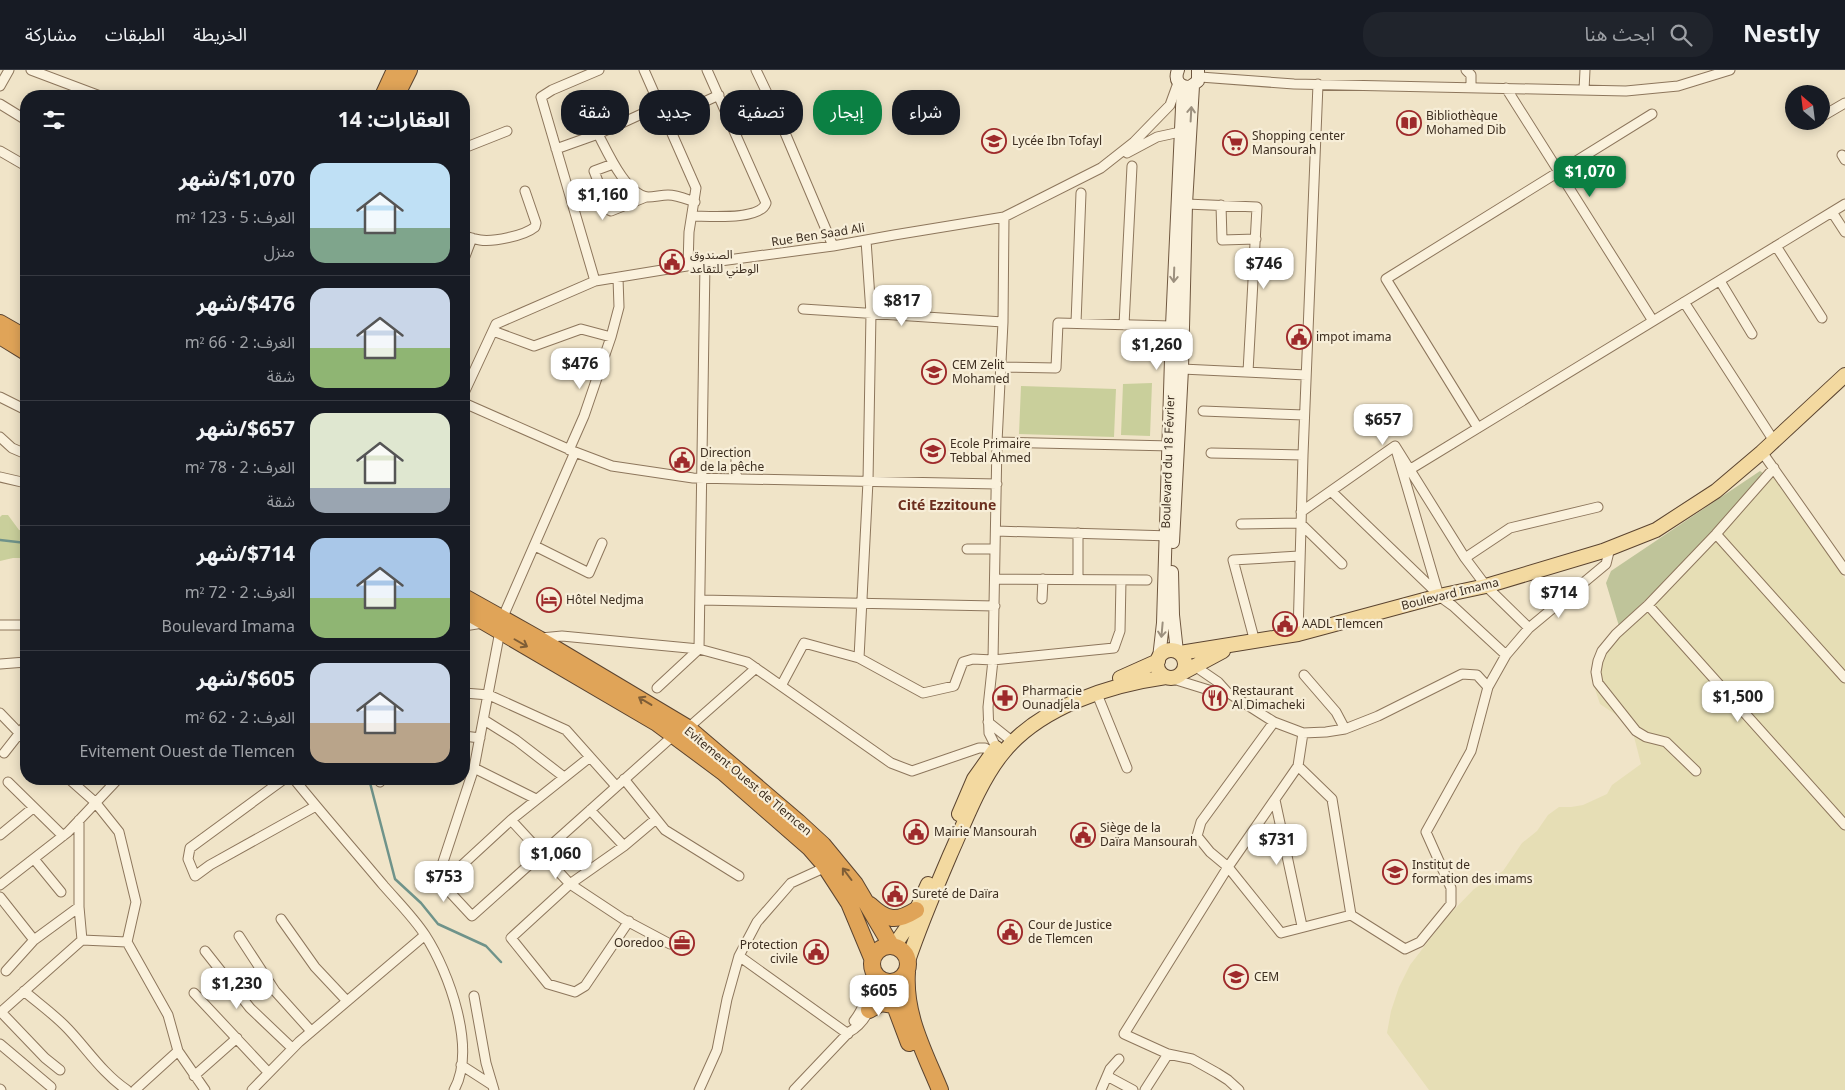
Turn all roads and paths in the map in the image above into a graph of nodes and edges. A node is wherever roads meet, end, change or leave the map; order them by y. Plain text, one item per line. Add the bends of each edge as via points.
1 (9, 70) edge
2 (31, 70) edge
3 (395, 70) edge
4 (409, 70) edge
5 (599, 70) edge
6 (644, 70) edge
7 (707, 70) edge
8 (756, 70) edge
9 (1466, 70) edge
10 (1586, 70) edge
11 (1730, 70) edge
12 (1, 79) edge
13 (1188, 79) edge
14 (1318, 84) junction
15 (1471, 87) junction
16 (1506, 88) junction
17 (82, 90) edge
18 (386, 90) edge
19 (399, 90) edge
20 (652, 90) edge
21 (766, 90) edge
22 (1584, 90) junction
23 (719, 94) joint
24 (710, 98) edge
25 (1845, 103) edge
26 (0, 104) edge
27 (1830, 112) edge
28 (1652, 114) dead end
29 (20, 116) edge
30 (507, 131) dead end
31 (1180, 132) junction
32 (595, 135) edge
33 (598, 135) edge
34 (672, 135) edge
35 (737, 135) edge
36 (786, 135) edge
37 (470, 146) edge
38 (556, 149) junction
39 (0, 151) edge
40 (20, 163) edge
41 (613, 164) junction
42 (1132, 166) dead end
43 (1101, 168) junction
44 (1558, 171) junction
45 (526, 190) dead end
46 (1081, 194) dead end
47 (646, 197) junction
48 (695, 202) junction
49 (1186, 204) junction
50 (1845, 204) edge
51 (1221, 205) junction
52 (1832, 212) junction
53 (692, 216) junction
54 (1004, 217) junction
55 (1845, 232) edge
56 (470, 237) edge
57 (1256, 239) junction
58 (866, 240) junction
59 (833, 246) junction
60 (1776, 246) junction
61 (705, 263) junction
62 (688, 266) junction
63 (618, 278) junction
64 (1720, 280) junction
65 (595, 281) junction
66 (1684, 302) junction
67 (803, 309) dead end
68 (871, 313) junction
69 (1822, 318) dead end
70 (1653, 321) junction
71 (1003, 322) junction
72 (0, 323) edge
73 (1076, 323) junction
74 (1124, 325) junction
75 (1172, 326) junction
76 (492, 331) junction
77 (1752, 334) dead end
78 (20, 335) edge
79 (0, 336) edge
80 (611, 337) junction
81 (20, 348) edge
82 (1001, 367) junction
83 (1182, 369) junction
84 (1248, 372) junction
85 (1306, 375) junction
86 (1845, 375) edge
87 (470, 380) edge
88 (0, 397) edge
89 (470, 406) edge
90 (20, 407) edge
91 (1203, 411) dead end
92 (1304, 415) junction
93 (1478, 428) junction
94 (0, 437) edge
95 (1774, 441) junction
96 (998, 442) junction
97 (1173, 446) junction
98 (1395, 446) junction
99 (20, 451) edge
100 (572, 451) junction
101 (1762, 452) junction
102 (1211, 453) dead end
103 (1303, 454) junction
104 (736, 458) dead end
105 (1774, 468) junction
106 (1409, 470) junction
107 (0, 477) edge
108 (703, 478) junction
109 (736, 478) junction
110 (868, 481) junction
111 (20, 482) edge
112 (997, 484) junction
113 (1331, 491) junction
114 (1598, 507) dead end
115 (1301, 512) junction
116 (1300, 523) junction
117 (1241, 524) dead end
118 (996, 531) junction
119 (1078, 533) junction
120 (1716, 534) junction
121 (1169, 536) junction
122 (602, 543) dead end
123 (535, 546) junction
124 (1610, 548) junction
125 (967, 549) dead end
126 (995, 549) junction
127 (1299, 556) junction
128 (1465, 558) junction
129 (1342, 564) dead end
130 (1845, 570) edge
131 (996, 579) junction
132 (1043, 579) junction
133 (1078, 579) junction
134 (1121, 580) junction
135 (1147, 580) dead end
136 (1486, 586) junction
137 (1439, 596) junction
138 (1042, 598) dead end
139 (700, 600) junction
140 (470, 602) edge
141 (863, 603) junction
142 (1648, 604) junction
143 (995, 606) junction
144 (470, 613) edge
145 (0, 625) edge
146 (20, 625) edge
147 (496, 625) junction
148 (470, 626) edge
149 (1529, 628) junction
150 (1298, 634) junction
151 (539, 638) junction
152 (1255, 642) junction
153 (699, 649) junction
154 (1506, 655) junction
155 (859, 658) junction
156 (1158, 659) junction
157 (993, 660) junction
158 (20, 662) edge
159 (0, 664) edge
160 (1179, 666) junction
161 (756, 668) junction
162 (1304, 675) dead end
163 (1845, 678) edge
164 (781, 686) junction
165 (1488, 687) junction
166 (657, 688) dead end
167 (1227, 692) junction
168 (470, 693) edge
169 (1097, 694) junction
170 (489, 695) junction
171 (0, 713) edge
172 (484, 720) junction
173 (988, 722) junction
174 (1274, 722) junction
175 (1345, 729) junction
176 (681, 732) junction
177 (1303, 732) junction
178 (19, 733) joint
179 (470, 737) edge
180 (480, 738) junction
181 (1010, 739) junction
182 (996, 752) junction
183 (4, 753) dead end
184 (590, 756) junction
185 (1298, 766) junction
186 (474, 768) junction
187 (1127, 768) dead end
188 (470, 770) edge
189 (1696, 771) dead end
190 (564, 778) junction
191 (624, 779) junction
192 (470, 780) edge
193 (8, 782) dead end
194 (76, 785) edge
195 (112, 785) edge
196 (276, 785) edge
197 (299, 785) edge
198 (468, 785) edge
199 (616, 786) junction
200 (536, 800) junction
201 (1275, 800) junction
202 (95, 802) junction
203 (316, 806) junction
204 (33, 808) junction
205 (590, 810) junction
206 (656, 819) junction
207 (79, 820) junction
208 (511, 820) junction
209 (1845, 825) edge
210 (0, 835) edge
211 (63, 836) junction
212 (624, 846) junction
213 (540, 854) junction
214 (34, 859) junction
215 (826, 867) junction
216 (1228, 868) junction
217 (450, 875) junction
218 (738, 876) dead end
219 (570, 884) junction
220 (0, 885) edge
221 (61, 892) dead end
222 (0, 897) edge
223 (866, 900) junction
224 (9, 907) junction
225 (79, 907) junction
226 (916, 910) junction
227 (0, 913) edge
228 (1351, 915) junction
229 (281, 919) dead end
230 (629, 921) junction
231 (1302, 926) junction
232 (425, 935) junction
233 (239, 936) dead end
234 (34, 940) junction
235 (82, 940) junction
236 (127, 942) junction
237 (670, 944) dead end
238 (893, 945) junction
239 (205, 951) dead end
240 (739, 956) junction
241 (907, 966) junction
242 (6, 971) dead end
243 (878, 973) junction
244 (24, 991) junction
245 (194, 993) dead end
246 (474, 996) dead end
247 (346, 1000) junction
248 (894, 1005) junction
249 (869, 1010) junction
250 (1, 1013) edge
251 (311, 1031) junction
252 (849, 1033) junction
253 (237, 1038) junction
254 (0, 1044) edge
255 (292, 1048) junction
256 (178, 1052) junction
257 (1168, 1054) junction
258 (1119, 1059) dead end
259 (461, 1065) junction
260 (60, 1070) dead end
261 (268, 1072) junction
262 (194, 1076) junction
263 (1107, 1076) junction
264 (51, 1087) dead end
265 (492, 1088) edge
266 (127, 1090) edge
267 (135, 1090) edge
268 (205, 1090) edge
269 (252, 1090) edge
270 (454, 1090) edge
271 (699, 1090) edge
272 (794, 1090) edge
273 (928, 1090) edge
274 (940, 1090) edge
275 (1101, 1090) edge
276 (1133, 1090) edge
277 (1145, 1090) edge
278 (1239, 1090) edge

1 - 12 street
2 - 17 street
3 - 18 highway
4 - 19 highway
5 - 38 street via 542,97
6 - 20 street
7 - 23 street
8 - 21 street
9 - 15 street via 1471,75
10 - 22 street
11 - 22 street via 1678,86 1626,91
13 - 14 street
13 - 31 main road, Boulevard du 18 Février
13 - 43 street, Rue Ben Saad Ali via 1170,105 1134,142
49 -> 13 main road, Boulevard du 18 Février
14 - 15 street
14 - 85 street
15 - 16 street
16 - 22 street
16 - 44 street
23 - 24 street
25 - 27 street
26 - 29 street
28 - 44 street
30 - 37 street
31 - 43 street via 1157,137
31 -> 75 main road, Boulevard du 18 Février
32 - 38 street
33 - 41 street
34 - 48 street via 696,188
35 - 53 street via 765,198 765,206 740,216
36 - 59 street
38 - 65 street
39 - 40 street
41 - 47 street via 628,184
41 - 47 street via 594,171 609,210
42 - 74 street
43 - 54 street, Rue Ben Saad Ali
44 - 70 street
44 - 93 street via 1386,279
45 - 56 street via 536,223 530,232 481,240
46 - 73 street
47 - 48 street via 670,195
48 - 53 street
49 - 51 street
49 - 83 main road, Boulevard du 18 Février
50 - 52 street
51 - 57 street via 1257,207
51 - 57 street via 1222,240
52 - 55 street
52 - 60 street
53 - 62 street
54 - 58 street, Rue Ben Saad Ali
54 - 71 street
57 - 84 street
58 - 59 street, Rue Ben Saad Ali
58 - 68 street
59 - 61 street, Rue Ben Saad Ali
60 - 64 street
60 - 69 street
61 - 62 street, Rue Ben Saad Ali
61 - 108 street
62 - 63 street, Rue Ben Saad Ali
63 - 65 street, Rue Ben Saad Ali
63 - 80 street via 619,307
64 - 66 street
64 - 77 street
65 - 76 street, Rue Ben Saad Ali via 496,324
66 - 70 street
66 - 95 street
67 - 68 street
68 - 71 street
68 - 110 street
70 - 93 street
71 - 82 street
72 - 78 highway
73 - 74 street
73 - 82 street via 1058,323 1056,368
74 - 75 street
75 - 97 main road, Boulevard du 18 Février
76 - 80 street via 534,346 581,329
76 - 87 street
79 - 81 highway
80 - 100 street
82 - 96 street
83 - 84 street
83 - 97 main road, Boulevard du 18 Février
84 - 85 street
85 - 92 street
86 - 95 main road, Boulevard Imama
88 - 90 street
89 - 100 street
91 - 92 street
92 - 103 street
93 - 106 street
94 - 99 street
95 - 101 main road, Boulevard Imama
96 - 97 street
96 - 112 street
97 - 121 main road, Boulevard du 18 Février
98 - 106 street
98 - 113 street
98 - 137 street
100 - 108 street via 612,466
100 - 123 street
101 - 105 street
101 - 124 main road, Boulevard Imama via 1716,491 1656,530
102 - 103 street
103 - 115 street
104 - 109 street
105 - 120 street
105 - 130 street
106 - 128 street
107 - 111 street
108 - 109 street
108 - 139 street
109 - 110 street
110 - 112 street
110 - 141 street
112 - 118 street
113 - 115 street
113 - 137 street
114 - 128 street via 1510,528
115 - 116 street
116 - 117 street
116 - 127 street
116 - 129 street
118 - 119 street
118 - 126 street
119 - 121 street
119 - 133 street
120 - 142 street
120 - 163 street
121 -> 156 main road, Boulevard du 18 Février
121 - 160 main road, Boulevard du 18 Février
122 - 123 street via 589,573
123 - 147 street
124 - 136 main road, Boulevard Imama
124 - 149 street via 1606,564
125 - 126 street
126 - 131 street
127 - 150 street
127 - 152 street via 1233,560
128 - 136 street
131 - 132 street
131 - 143 street
132 - 133 street
132 - 138 street
133 - 134 street
134 - 135 street
134 - 157 street via 1120,631 1114,648
136 - 137 main road, Boulevard Imama
136 - 149 street
137 - 150 main road, Boulevard Imama
137 - 154 street
139 - 141 street
139 - 153 street
140 - 147 highway, Evitement Ouest de Tlemcen
141 - 143 street
141 - 155 street
142 - 189 street via 1602,651 1596,672 1598,683 1636,732 1666,742
142 - 209 street
143 - 157 street
144 - 147 highway, Evitement Ouest de Tlemcen
145 - 146 street
147 - 148 street
147 - 151 highway, Evitement Ouest de Tlemcen
147 - 170 street
147 -> 176 highway, Evitement Ouest de Tlemcen via 634,708
149 - 154 street
150 - 152 main road, Boulevard Imama
151 - 153 street via 562,636
176 -> 151 highway, Evitement Ouest de Tlemcen via 650,704
152 - 160 main road, Boulevard Imama via 1235,645
153 - 161 street via 747,662
153 - 166 street
154 - 165 street
155 - 157 street via 923,693 954,686 963,662
155 - 164 street via 804,643
156 - 160 main road via 1158,669
156 - 160 main road, Boulevard Imama via 1167,651
156 - 181 main road, Boulevard Imama via 1131,674 1049,706
157 - 173 street
158 - 159 street
160 - 167 street via 1218,682
160 - 167 street via 1212,691
160 - 169 main road, Boulevard Imama
161 - 164 street
161 - 176 street
162 - 175 street via 1336,712
164 - 182 street via 891,763 912,770 979,748
165 - 175 street via 1477,675 1462,674
165 - 228 street via 1471,751 1426,832 1451,888 1451,904 1420,942 1405,949
167 - 174 street
168 - 170 street
169 - 181 main road, Boulevard Imama via 1044,717
169 - 187 street
170 - 172 street
170 - 184 street via 566,730
171 - 178 street
172 - 180 street
172 - 190 street via 516,740
173 - 181 street
173 - 182 street
174 - 177 street
174 - 216 street via 1201,822 1197,836
175 - 177 street
176 - 191 street
176 - 215 highway, Evitement Ouest de Tlemcen via 810,848
223 -> 176 highway, Evitement Ouest de Tlemcen via 823,845 764,793
177 - 185 street
178 - 183 street
179 - 180 street
180 - 186 street
181 - 182 main road, Boulevard Imama
182 - 226 main road, Boulevard Imama via 974,779
182 - 241 main road, Boulevard Imama via 921,925
184 - 190 street
184 - 199 street
185 - 201 street
185 - 228 street via 1332,800
186 - 188 street
186 - 192 street
186 - 200 street
190 - 200 street
191 - 199 street
191 - 206 street
193 - 204 street
194 - 202 street
195 - 202 street
196 - 203 street via 190,848 188,859 195,876
197 - 203 street
198 - 217 street via 443,862
199 - 205 street
200 - 208 street
201 - 216 street
201 - 231 street
202 - 207 street
202 - 236 street via 120,832 136,902
203 - 232 street
204 - 210 street
204 - 211 street
205 - 212 street
205 - 213 street
206 - 212 street
206 - 218 street via 665,830
207 - 211 street
207 - 225 street
208 - 213 street
208 - 217 street
211 - 214 street
212 - 219 street
213 - 217 street via 472,916 446,888
213 - 219 street
214 - 220 street
214 - 221 street
215 - 240 street via 791,883 757,922
215 - 243 highway, Evitement Ouest de Tlemcen via 849,903
216 - 231 street via 1281,933
216 - 257 street via 1124,1034
219 - 230 street
219 - 230 street via 511,938 548,984 575,992 586,986
222 - 224 street
223 - 226 highway via 890,918 900,918
223 - 238 highway, Evitement Ouest de Tlemcen
224 - 227 street
224 - 234 street
225 - 234 street
225 - 235 street
226 - 238 main road, Boulevard Imama
228 - 231 street
229 - 247 street via 315,967
230 - 237 street
232 - 247 street
232 - 259 street via 457,1006 462,1030
233 - 251 street via 275,991
234 - 242 street
235 - 236 street
235 - 244 street
236 - 256 street via 168,1015
238 - 241 highway via 903,951
238 - 243 highway via 878,950
239 - 255 street via 250,1008
240 - 252 street
240 - 271 street via 717,1050
241 - 243 highway via 902,978 894,982
241 - 274 highway via 906,996 911,1020
243 - 248 highway, Evitement Ouest de Tlemcen
243 - 249 street
243 - 252 street
244 - 250 street
244 - 266 street via 67,1028
245 - 253 street
246 - 265 street
247 - 251 street
248 - 249 highway via 881,1003
248 - 273 highway, Evitement Ouest de Tlemcen
249 - 252 street via 856,1029
250 - 260 street
251 - 255 street
252 - 272 street
253 - 261 street
253 - 262 street
254 - 264 street
255 - 261 street
256 - 262 street
256 - 267 street
257 - 277 street
257 - 278 street via 1192,1059 1217,1072
258 - 263 street
259 - 265 street
259 - 270 street
261 - 269 street
262 - 268 street
263 - 275 street
263 - 276 street

